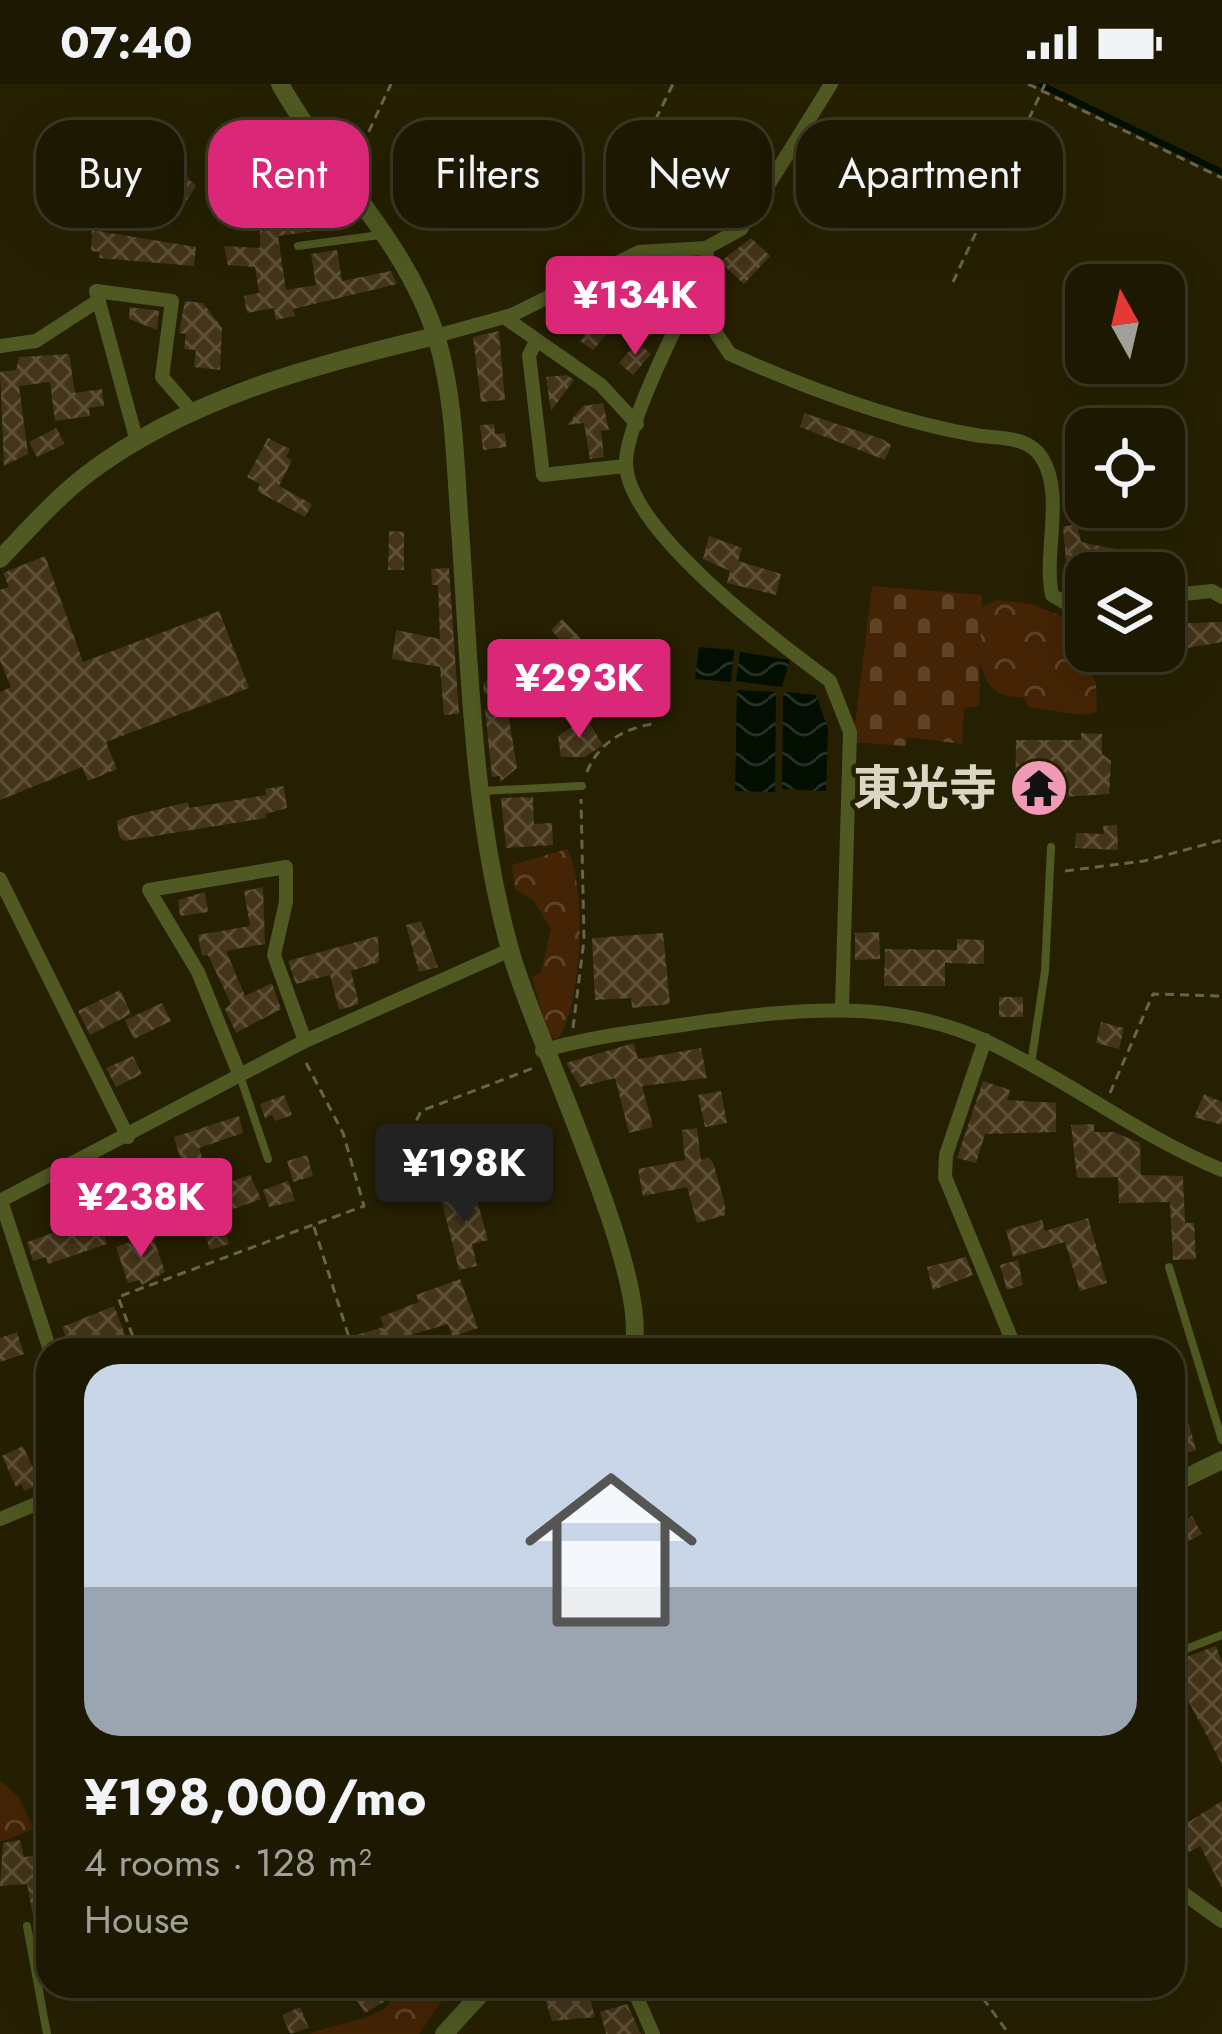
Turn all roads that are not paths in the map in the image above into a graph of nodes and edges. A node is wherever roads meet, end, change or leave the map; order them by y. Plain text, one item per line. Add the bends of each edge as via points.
1 (280, 84) edge
2 (831, 84) edge
3 (384, 234) junction
4 (298, 246) dead end
5 (706, 248) junction
6 (705, 267) junction
7 (99, 300) junction
8 (504, 317) junction
9 (436, 336) junction
10 (537, 340) junction
11 (0, 346) edge
12 (194, 414) junction
13 (637, 424) junction
14 (137, 442) junction
15 (626, 466) junction
16 (0, 559) edge
17 (1185, 594) edge
18 (1222, 597) edge
19 (1065, 602) edge
20 (583, 786) road end
21 (480, 791) junction
22 (1051, 847) dead end
23 (0, 879) edge
24 (510, 950) junction
25 (842, 1007) junction
26 (985, 1040) junction
27 (305, 1041) junction
28 (544, 1057) junction
29 (1031, 1064) junction
30 (239, 1076) junction
31 (128, 1137) junction
32 (268, 1159) dead end
33 (1222, 1170) edge
34 (1, 1201) edge
35 (1169, 1267) dead end
36 (46, 1338) edge
37 (634, 1338) edge
38 (1011, 1338) edge
39 (1222, 1441) edge
40 (1222, 1460) edge
41 (1185, 1478) edge
42 (36, 1504) edge
43 (0, 1519) edge
44 (1222, 1635) edge
45 (1185, 1649) edge
46 (1185, 1895) edge
47 (1222, 1921) edge
48 (27, 1926) dead end
49 (36, 1975) edge
50 (40, 1998) edge
51 (477, 1998) edge
52 (637, 1998) edge
53 (47, 2034) edge
54 (444, 2034) edge
55 (653, 2034) edge

1 - 3 street
2 - 5 street via 741,230
3 - 4 lane
3 - 9 street
5 - 6 street
5 - 8 street via 639,252
6 - 13 street
6 - 19 street via 716,333 730,353 944,430 1033,448 1050,488 1052,595
7 - 11 street via 36,341
7 - 12 street via 96,291 172,301 162,377
7 - 14 street
8 - 9 street
8 - 10 street
9 - 12 street via 291,374
9 - 21 street via 452,419
10 - 13 street via 601,385
10 - 15 street via 529,355 543,475
12 - 14 street
13 - 15 street
14 - 16 street via 67,491
15 - 25 street via 665,536 743,617 838,694 850,733
17 - 18 street
20 - 21 lane
21 - 24 street
22 - 29 lane
23 - 31 street
24 - 27 street
24 - 28 street
25 - 26 street
25 - 28 street via 572,1042
26 - 29 street
26 - 38 street via 945,1177
27 - 30 street
27 - 30 street via 274,955 286,867 149,890 198,972
28 - 37 street via 626,1263
29 - 33 street
30 - 31 street
30 - 32 lane
31 - 34 street
34 - 36 street
35 - 39 lane
40 - 41 street
42 - 43 street
44 - 45 lane
46 - 47 street
48 - 49 lane
50 - 53 lane
51 - 54 street
52 - 55 street

